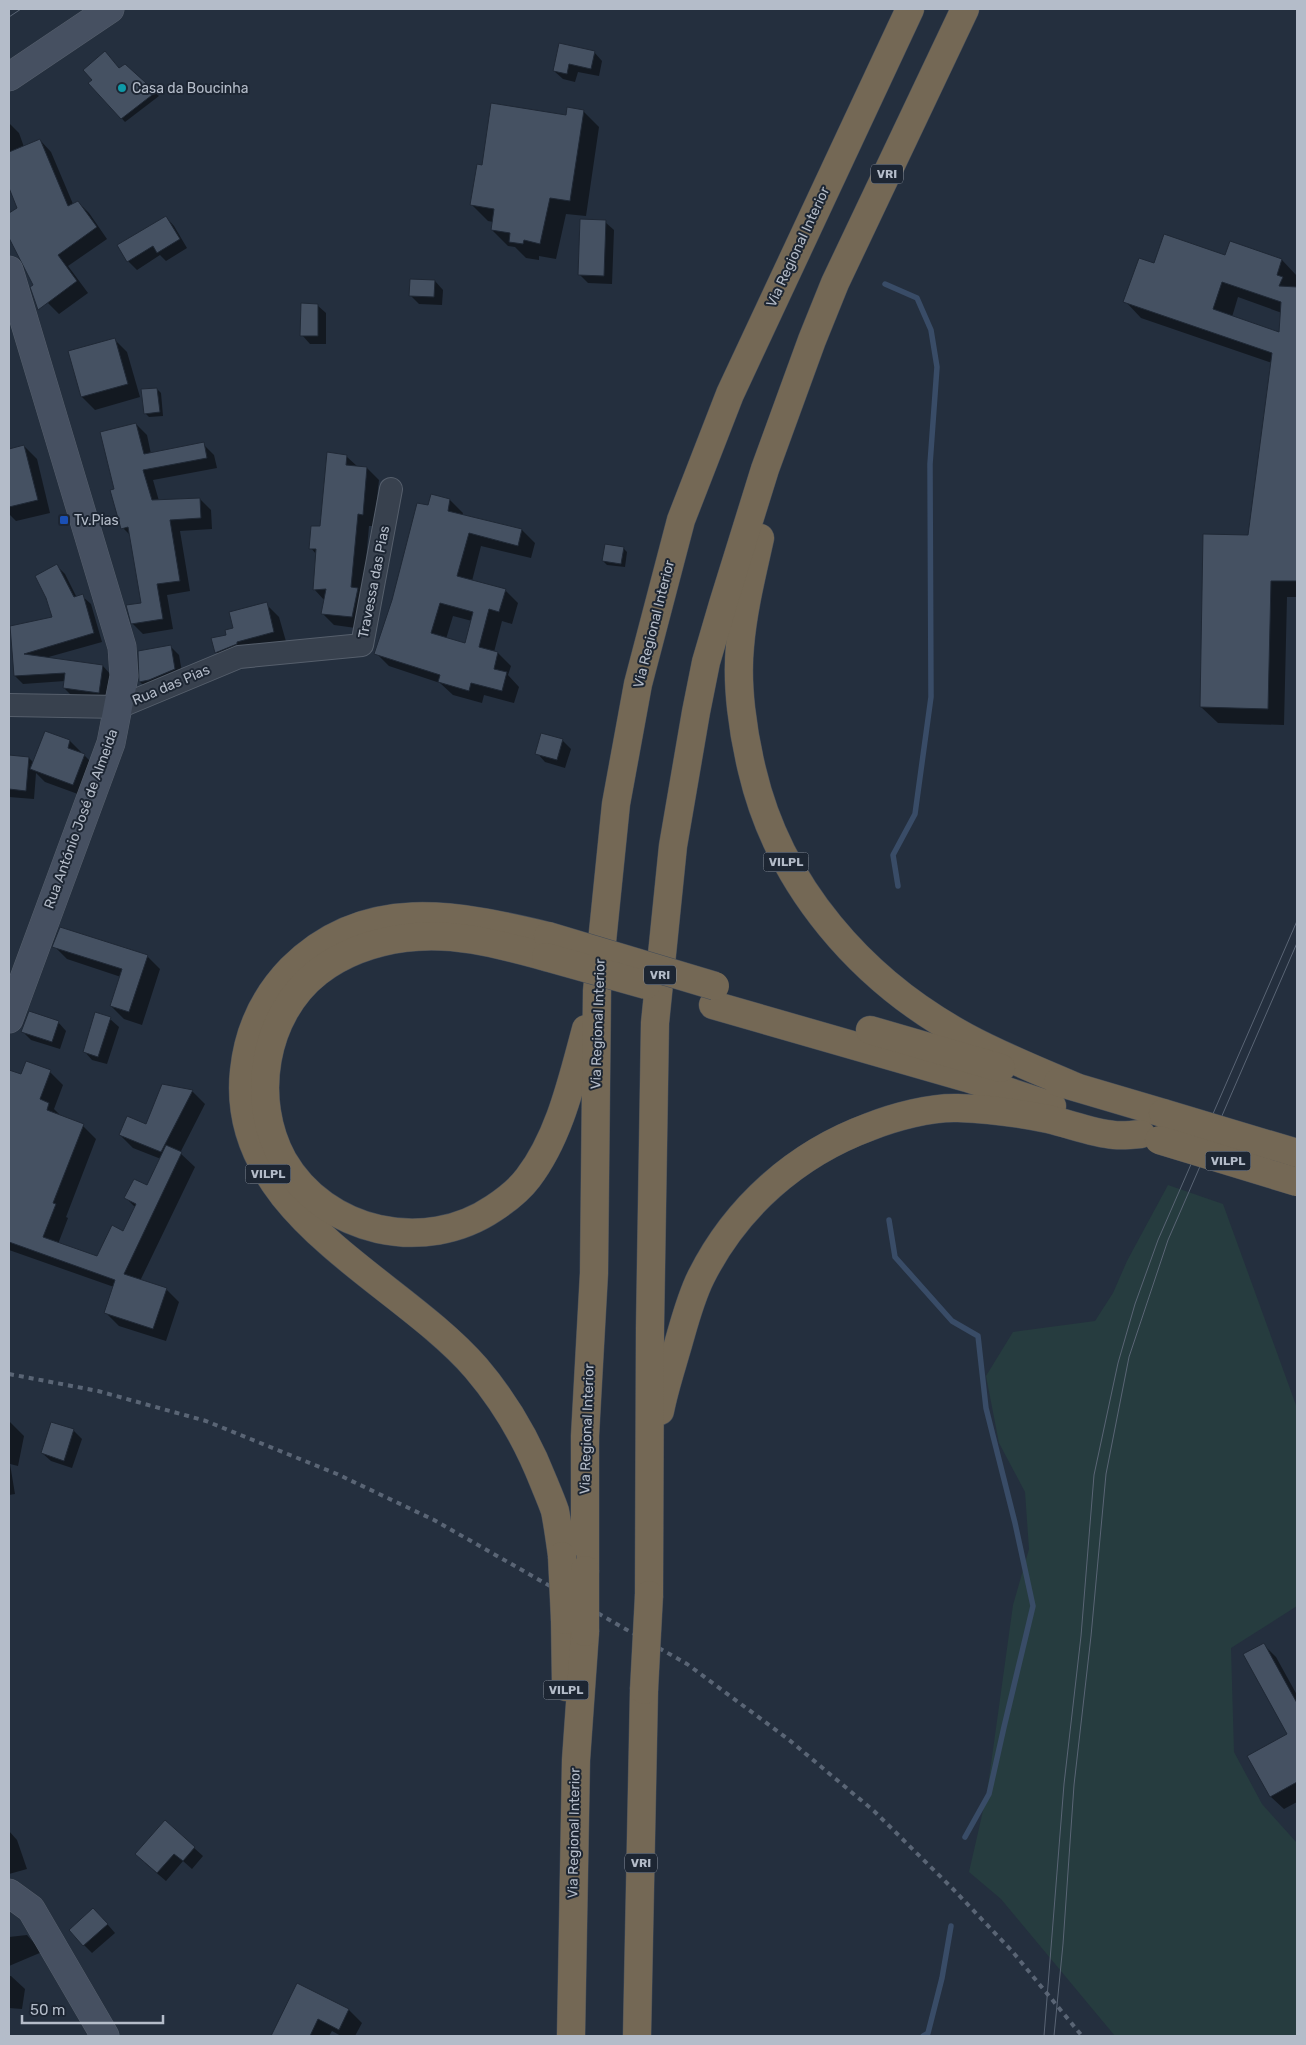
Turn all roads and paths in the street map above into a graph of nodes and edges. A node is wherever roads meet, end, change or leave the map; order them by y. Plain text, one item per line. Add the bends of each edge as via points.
1 (110, 9) edge
2 (910, 9) edge
3 (965, 9) edge
4 (9, 77) edge
5 (9, 270) edge
6 (392, 490) dead end
7 (757, 497) junction
8 (332, 648) joint
9 (9, 705) edge
10 (119, 707) junction
11 (547, 946) junction
12 (597, 991) junction
13 (714, 995) junction
14 (9, 1019) edge
15 (1076, 1087) junction
16 (1150, 1137) junction
17 (1297, 1153) edge
18 (1297, 1182) edge
19 (650, 1464) junction
20 (575, 1626) junction
21 (9, 1893) edge
22 (105, 2036) edge
23 (572, 2036) edge
24 (636, 2036) edge

1 - 4 main road
2 - 12 highway, Via Regional Interior via 730,394 681,520 638,684 620,786
3 - 7 highway, VRI via 835,283
5 - 10 main road, Rua António José de Almeida via 122,647 124,676
6 - 8 street, Travessa das Pias via 362,645
7 - 15 highway, VILPL via 762,530 740,647 741,703 744,731 763,811 789,867 804,893 841,940 896,990 965,1036
7 - 19 highway, VRI via 706,662 675,837 664,934 655,1033
8 - 10 street, Rua das Pias via 238,657
9 - 10 street, Rua das Pias
10 - 14 main road, Rua António José de Almeida via 111,742
11 - 12 highway, VILPL via 447,936 406,938 370,945 341,958 298,992 283,1016 266,1061 264,1086 272,1134 284,1160 300,1182 325,1205 355,1223 382,1230 415,1234 451,1228 478,1219 505,1201 527,1179 549,1143 568,1094
11 - 13 highway, VILPL, bridge
11 - 20 highway, VILPL, bridge via 497,924 449,916 414,916 364,924 334,936 304,956 280,980 261,1008 246,1056 243,1084 254,1145 266,1172 285,1198 334,1247 443,1335 476,1368 521,1432 555,1510
12 - 20 highway, Via Regional Interior, bridge via 594,1273 585,1436 585,1570
13 - 15 highway, VILPL
13 - 16 highway, VILPL
15 - 17 highway, VILPL, bridge
16 - 18 highway, VILPL, bridge
16 - 19 highway, VILPL via 1115,1135 1047,1119 956,1108 883,1122 852,1133 799,1163 768,1188 734,1224 700,1279 663,1397
19 - 24 highway, VRI, bridge
20 - 23 highway, Via Regional Interior
21 - 22 main road via 31,1909

